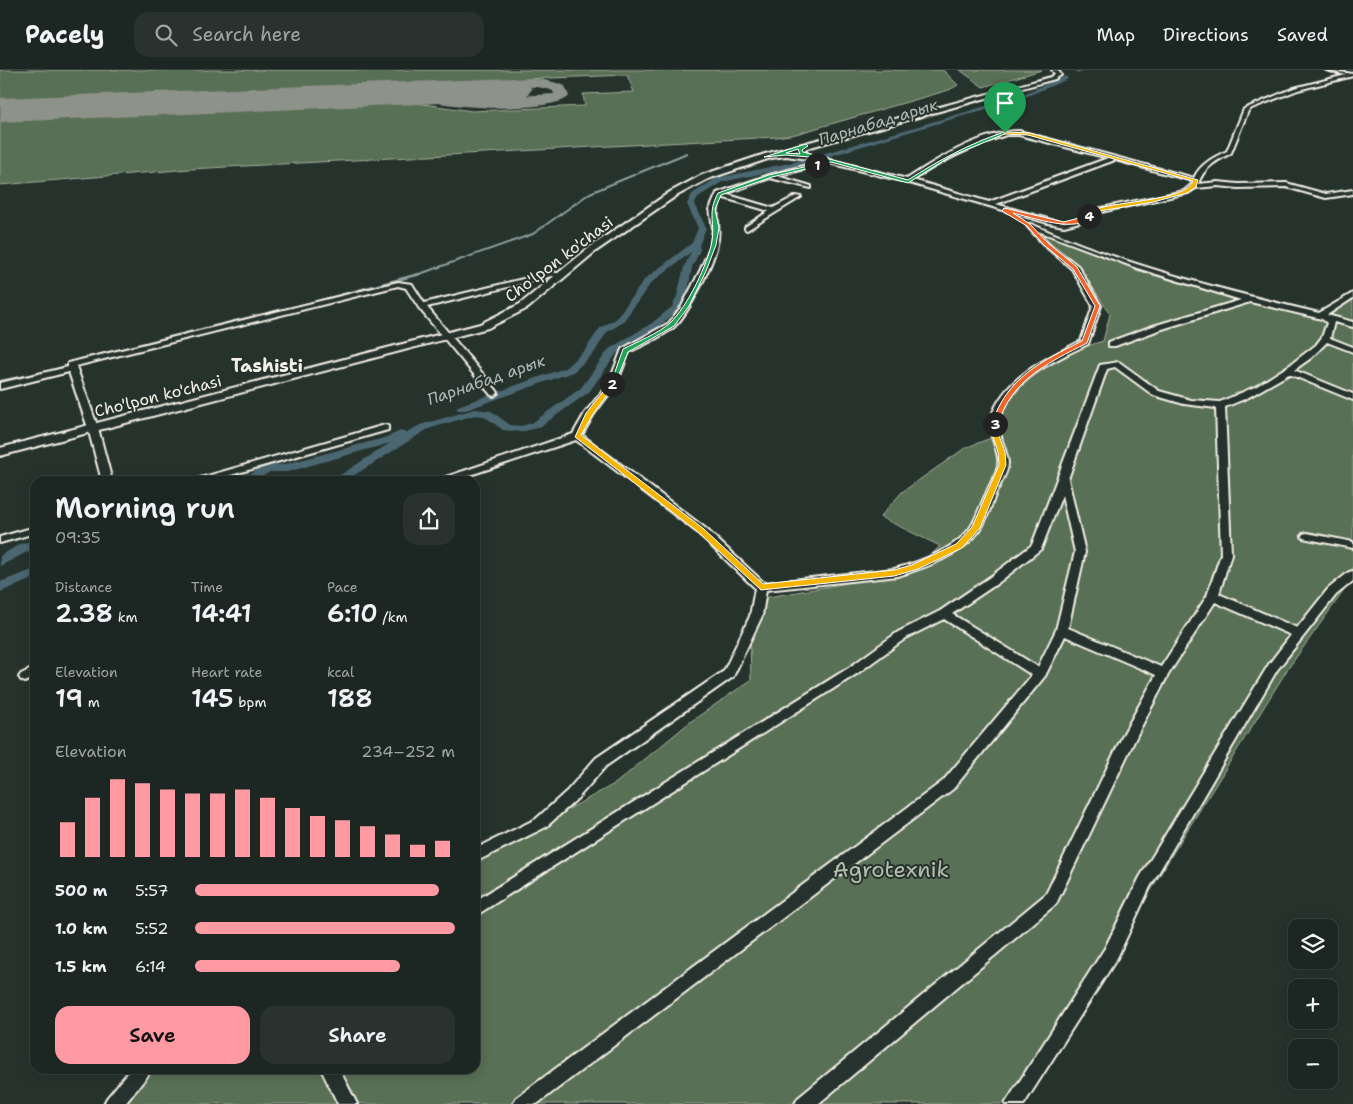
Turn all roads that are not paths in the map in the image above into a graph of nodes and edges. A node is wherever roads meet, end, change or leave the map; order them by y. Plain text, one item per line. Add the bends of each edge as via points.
1 (1055, 70) edge
2 (1328, 70) edge
3 (1353, 75) edge
4 (806, 146) junction
5 (809, 156) junction
6 (766, 157) junction
7 (1115, 158) junction
8 (828, 160) junction
9 (771, 176) junction
10 (908, 181) junction
11 (1195, 183) junction
12 (809, 187) dead end
13 (1353, 192) edge
14 (719, 194) junction
15 (798, 197) dead end
16 (991, 204) junction
17 (774, 210) junction
18 (1004, 210) junction
19 (1029, 225) junction
20 (747, 228) dead end
21 (562, 275) junction
22 (1353, 295) edge
23 (1250, 300) junction
24 (422, 306) junction
25 (1322, 315) junction
26 (1353, 325) edge
27 (449, 336) junction
28 (1326, 339) junction
29 (1112, 344) dead end
30 (1353, 350) edge
31 (72, 369) junction
32 (1289, 371) junction
33 (0, 386) edge
34 (494, 393) dead end
35 (1353, 397) edge
36 (1220, 405) junction
37 (93, 428) junction
38 (385, 428) dead end
39 (577, 436) junction
40 (0, 452) edge
41 (106, 476) edge
42 (217, 476) edge
43 (458, 476) edge
44 (1063, 480) junction
45 (30, 531) edge
46 (1307, 536) dead end
47 (0, 540) edge
48 (1353, 545) edge
49 (1353, 575) edge
50 (761, 587) junction
51 (1213, 596) junction
52 (944, 614) junction
53 (1062, 630) junction
54 (1299, 634) junction
55 (1163, 673) junction
56 (1040, 674) junction
57 (480, 854) edge
58 (480, 906) edge
59 (138, 1074) edge
60 (333, 1074) edge
61 (113, 1104) edge
62 (348, 1104) edge
63 (522, 1104) edge
64 (804, 1104) edge
65 (1014, 1104) edge

1 - 4 main road, Cho'lpon ko'chasi via 1058,75 1053,78
2 - 3 street
3 - 11 street via 1296,89 1250,106 1229,152 1211,161 1199,172
4 - 5 street via 800,148 800,152
4 - 6 main road, Cho'lpon ko'chasi
5 - 6 street via 786,154
5 - 8 street
6 - 21 main road, Cho'lpon ko'chasi via 688,185 593,249
7 - 10 street via 1028,134 1005,133 950,155
7 - 11 street
7 - 16 street
8 - 9 street
8 - 10 street
9 - 12 street
9 - 14 street
10 - 16 street
11 - 13 street via 1286,186 1326,196
11 - 18 street via 1186,192 1099,210 1082,220 1064,224
14 - 17 street
14 - 39 street via 712,209 716,228 714,245 686,306 672,325 625,351 613,383
15 - 17 street
16 - 18 street
17 - 20 street
18 - 19 street
19 - 23 street via 1146,269
19 - 50 street via 1075,268 1097,306 1085,342 1046,362 1014,387 1000,408 995,419 995,433 1003,465 976,528 959,546 915,567 894,573
21 - 24 street via 552,274
21 - 27 main road, Cho'lpon ko'chasi via 514,312 484,326
22 - 25 street
23 - 25 street
23 - 29 street
24 - 27 street
24 - 31 street via 409,286 398,284 71,365
25 - 26 street
25 - 28 street via 1330,323
27 - 34 street
27 - 37 main road, Cho'lpon ko'chasi
28 - 30 street
28 - 32 street
31 - 33 street
31 - 37 street
32 - 35 street
32 - 36 street via 1238,400
36 - 44 street via 1164,397 1152,392 1116,364 1102,367
36 - 51 street via 1226,554
37 - 40 main road, Cho'lpon ko'chasi
37 - 41 street
38 - 42 street
39 - 43 street
39 - 50 street via 701,530
44 - 52 street via 1037,547
44 - 53 street via 1080,552
45 - 47 street
46 - 48 street
49 - 54 street via 1332,592
50 - 57 street via 756,616 728,674 602,762 541,823
51 - 54 street
51 - 55 street
52 - 56 street
52 - 58 street via 902,635 854,670
53 - 55 street
53 - 56 street
54 - 65 street via 1273,667 1145,882 1111,953
55 - 64 street via 1051,899
56 - 63 street via 948,785
59 - 61 street
60 - 62 street

